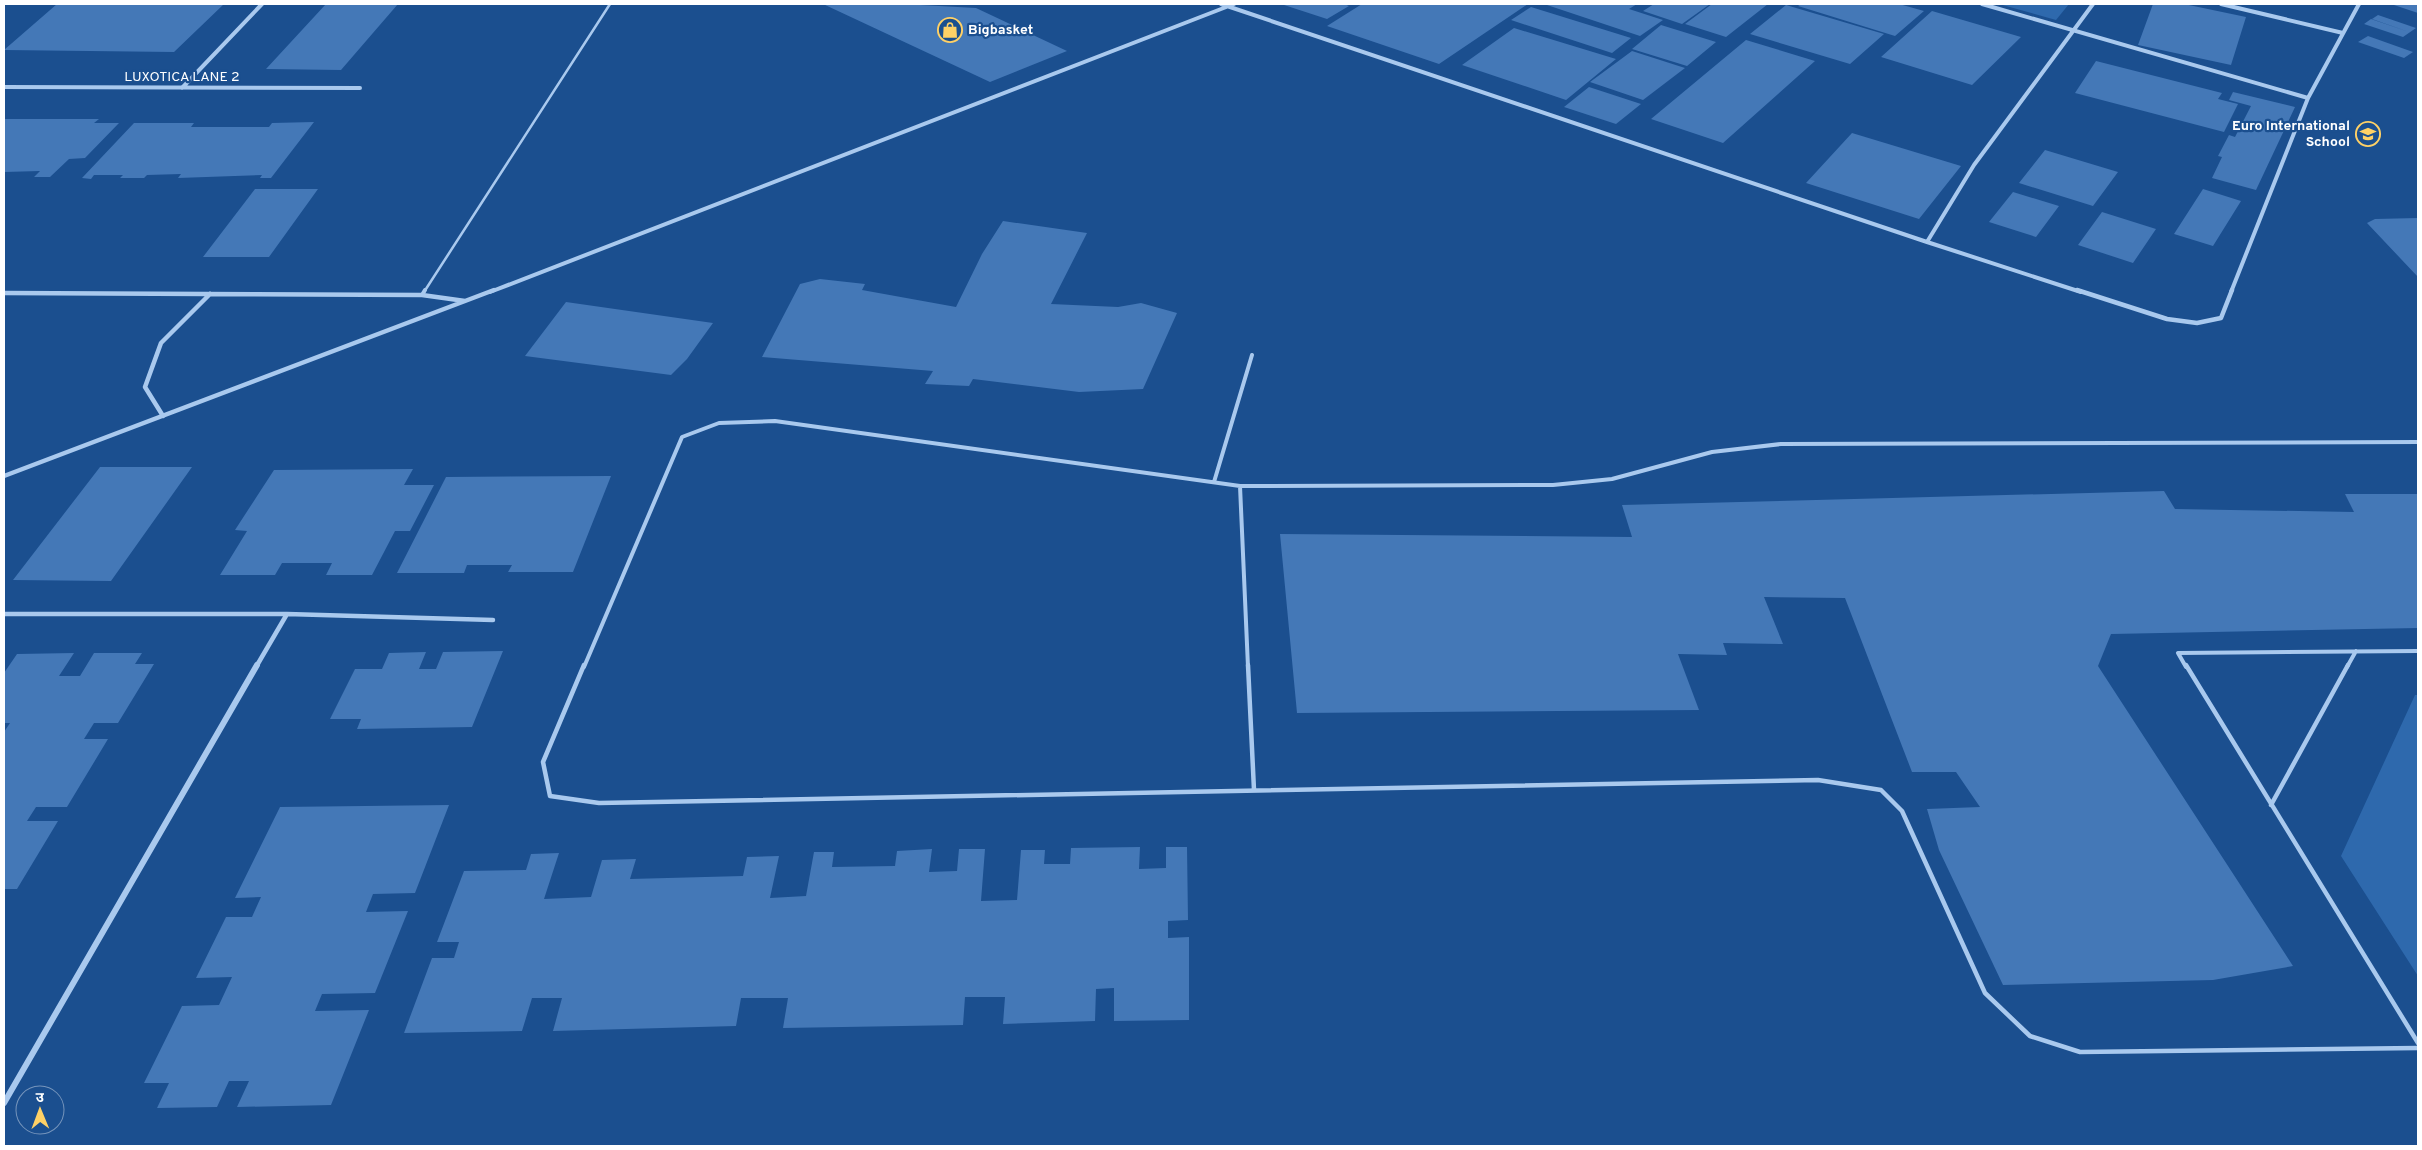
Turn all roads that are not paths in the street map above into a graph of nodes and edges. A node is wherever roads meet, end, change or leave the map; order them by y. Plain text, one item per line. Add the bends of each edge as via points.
1 (262, 4) edge
2 (610, 4) edge
3 (1221, 4) edge
4 (1234, 4) edge
5 (1982, 4) edge
6 (2093, 4) edge
7 (2221, 4) edge
8 (2359, 4) edge
9 (1229, 7) junction
10 (2075, 31) junction
11 (2343, 33) junction
12 (4, 87) edge
13 (182, 88) junction
14 (360, 88) dead end
15 (2308, 98) junction
16 (1927, 242) junction
17 (4, 293) edge
18 (210, 294) junction
19 (422, 295) junction
20 (466, 301) junction
21 (1252, 355) dead end
22 (163, 416) junction
23 (2418, 442) edge
24 (4, 476) edge
25 (1214, 482) junction
26 (1240, 486) junction
27 (4, 614) edge
28 (286, 614) junction
29 (493, 620) dead end
30 (2356, 651) junction
31 (2418, 651) edge
32 (1254, 790) junction
33 (2271, 805) junction
34 (2418, 1043) edge
35 (2418, 1048) edge
36 (4, 1103) edge

1 - 13 street
2 - 19 lane
3 - 9 street
4 - 9 street
5 - 10 street
6 - 10 street
7 - 11 street
8 - 11 street
9 - 16 street
9 - 20 street
10 - 15 street
10 - 16 street via 1974,165
11 - 15 street
12 - 13 street, LUXOTICA LANE 2
13 - 14 street, LUXOTICA LANE 2
15 - 16 street via 2221,318 2197,323 2167,319
17 - 18 street
18 - 19 street
18 - 22 street via 161,343 145,387
19 - 20 street
20 - 22 street
21 - 25 lane
22 - 24 street
23 - 26 lane via 1781,444 1712,452 1612,479 1553,485
25 - 26 lane
25 - 32 lane via 774,421 719,423 682,437 543,762 550,796 599,803
26 - 32 lane
27 - 28 street
28 - 29 street
28 - 36 street
30 - 31 lane
30 - 33 lane
30 - 33 lane via 2178,653
32 - 35 lane via 1818,780 1881,790 1902,811 1985,993 2030,1036 2080,1052
33 - 34 lane

